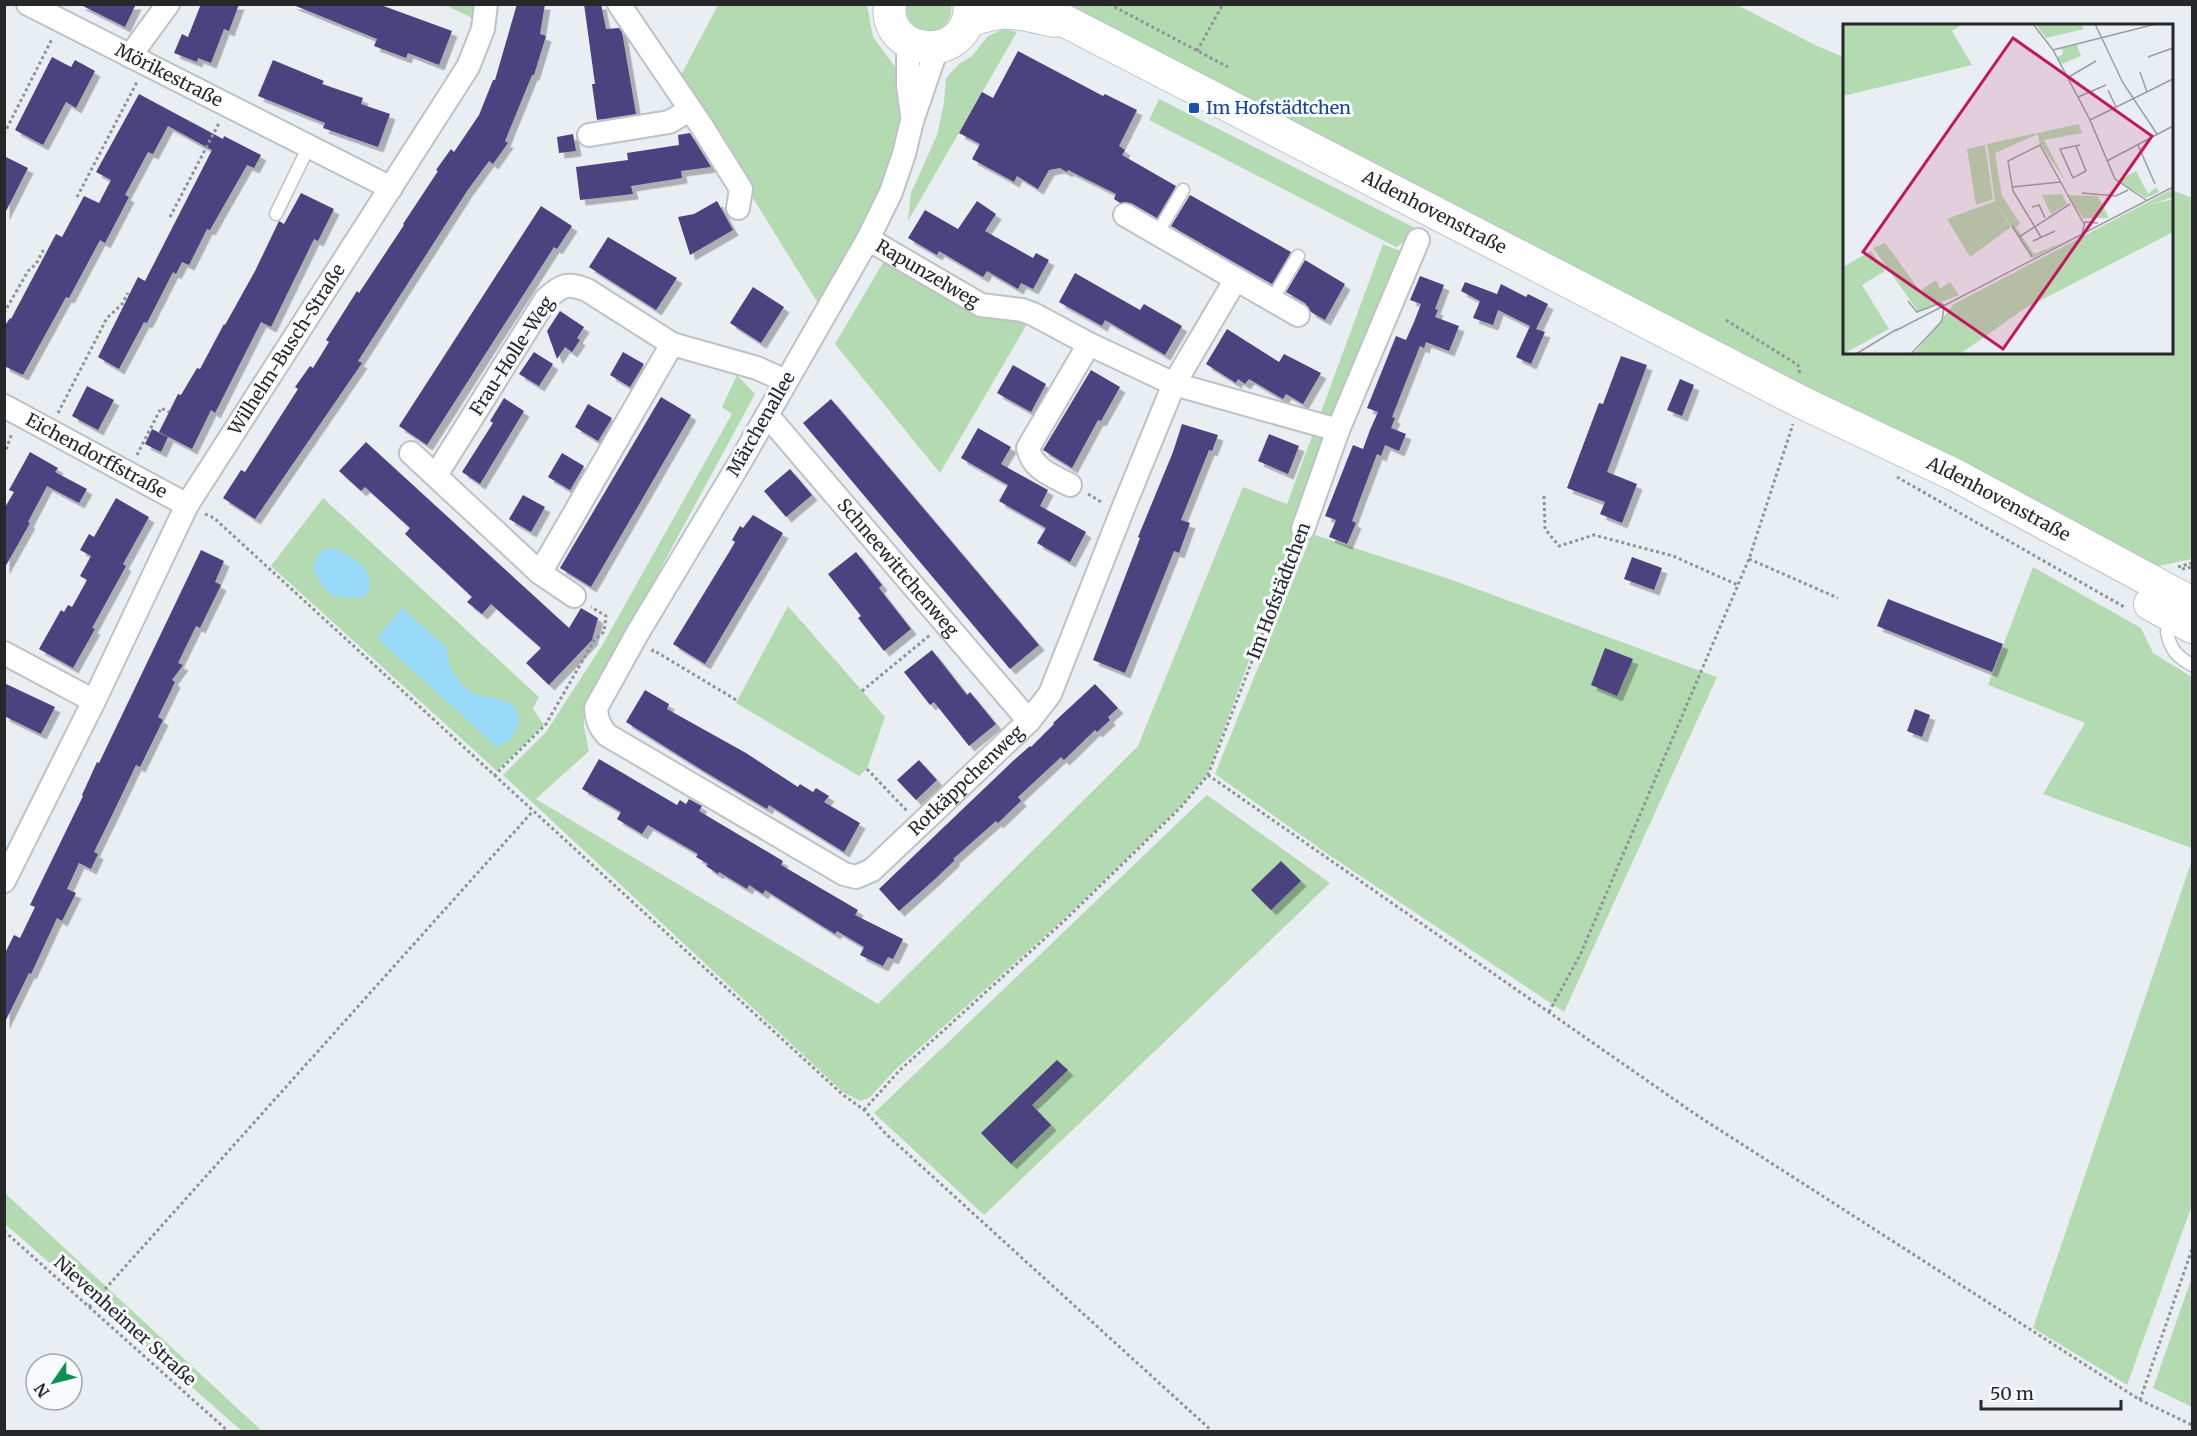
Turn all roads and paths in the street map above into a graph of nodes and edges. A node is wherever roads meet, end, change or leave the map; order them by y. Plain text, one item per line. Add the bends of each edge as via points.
1 (28, 4) edge
2 (168, 4) edge
3 (486, 4) edge
4 (619, 4) edge
5 (890, 4) edge
6 (1032, 4) edge
7 (1109, 4) edge
8 (1223, 4) edge
9 (969, 13) edge
10 (60, 21) junction
11 (1066, 24) junction
12 (923, 45) junction
13 (1197, 51) junction
14 (138, 60) junction
15 (1228, 67) dead end
16 (228, 105) junction
17 (690, 110) junction
18 (4, 134) edge
19 (589, 135) dead end
20 (309, 146) junction
21 (391, 188) junction
22 (1183, 190) dead end
23 (77, 197) dead end
24 (738, 208) dead end
25 (276, 214) dead end
26 (1125, 215) dead end
27 (170, 217) dead end
28 (1157, 234) junction
29 (868, 239) junction
30 (1418, 240) dead end
31 (44, 249) dead end
32 (1298, 256) dead end
33 (1236, 279) junction
34 (128, 293) dead end
35 (1272, 300) junction
36 (4, 314) edge
37 (1298, 315) dead end
38 (1726, 320) dead end
39 (672, 344) junction
40 (1089, 344) junction
41 (786, 381) junction
42 (1174, 384) junction
43 (1801, 402) junction
44 (4, 406) edge
45 (169, 412) dead end
46 (767, 415) junction
47 (49, 430) junction
48 (1338, 430) junction
49 (411, 453) dead end
50 (127, 473) junction
51 (1892, 474) dead end
52 (436, 475) junction
53 (1070, 485) joint
54 (1544, 496) dead end
55 (187, 505) junction
56 (1122, 511) junction
57 (1303, 529) joint
58 (1749, 559) junction
59 (540, 573) junction
60 (1738, 585) junction
61 (574, 596) dead end
62 (1838, 598) dead end
63 (2126, 608) dead end
64 (2188, 615) edge
65 (606, 616) dead end
66 (945, 623) junction
67 (630, 648) junction
68 (4, 653) edge
69 (2193, 665) edge
70 (862, 691) dead end
71 (94, 701) junction
72 (738, 701) dead end
73 (597, 720) joint
74 (1029, 721) junction
75 (867, 769) dead end
76 (1208, 775) junction
77 (494, 776) junction
78 (532, 811) junction
79 (921, 825) junction
80 (6, 872) edge
81 (1549, 1012) junction
82 (864, 1110) junction
83 (4, 1231) edge
84 (2193, 1249) edge
85 (89, 1307) junction
86 (2140, 1400) junction
87 (2193, 1425) edge
88 (229, 1431) edge
89 (1213, 1431) edge

1 - 10 street, Mörikestraße
2 - 14 street
3 - 21 street, Wilhelm-Busch-Straße via 483,29 468,67
4 - 17 street
5 - 12 street via 894,28
6 - 11 street, Aldenhovenstraße
7 - 13 path
8 - 13 path
9 - 11 street, Aldenhovenstraße via 1018,13
9 - 12 street via 961,34 950,43
10 - 14 street, Mörikestraße
10 - 18 path
11 - 43 street, Aldenhovenstraße
12 - 29 street, Märchenallee via 908,85 912,121 904,154
13 - 15 path
14 - 16 street, Mörikestraße
14 - 23 path
16 - 20 street, Mörikestraße
16 - 27 path
17 - 19 street via 669,122
17 - 24 street via 741,189
20 - 21 street, Mörikestraße
20 - 25 lane
21 - 55 street, Wilhelm-Busch-Straße
22 - 28 lane
26 - 28 street
28 - 33 street
29 - 40 street, Rapunzelweg via 981,305 1022,310
29 - 41 street, Märchenallee
30 - 48 street, Im Hofstädtchen
31 - 36 path
32 - 35 lane
33 - 35 street
33 - 42 street
34 - 47 path via 107,318
35 - 37 street
38 - 43 path via 1798,365
39 - 41 street, Frau-Holle-Weg via 718,365 756,368
39 - 52 street, Frau-Holle-Weg via 587,290 573,285 561,287 546,299
39 - 59 street
40 - 42 street, Rapunzelweg
40 - 53 street via 1028,448 1030,459 1038,467
41 - 46 street, Märchenallee
42 - 48 street, Rapunzelweg
42 - 56 street, Rotkäppchenweg
43 - 58 path
43 - 64 street, Aldenhovenstraße via 2000,519
44 - 47 street, Eichendorffstraße
45 - 50 path via 161,408
46 - 66 street, Schneewittchenweg
46 - 67 street, Märchenallee
47 - 50 street, Eichendorffstraße
48 - 57 street, Im Hofstädtchen
49 - 52 street
50 - 55 street, Eichendorffstraße
51 - 63 path
52 - 59 street
53 - 56 path
54 - 60 path via 1545,529 1559,546 1594,535 1674,556
55 - 71 street, Wilhelm-Busch-Straße
55 - 77 path via 214,518
56 - 74 street, Rotkäppchenweg via 1050,694
57 - 76 path, Im Hofstädtchen
58 - 60 path
58 - 62 path
59 - 61 street
60 - 81 path via 1581,953
64 - 69 lane via 2167,632 2169,645 2179,658
65 - 77 path via 604,632 595,639 546,724
66 - 70 path
66 - 74 street, Schneewittchenweg
67 - 72 path via 649,658 653,650
67 - 73 street, Märchenallee via 596,708
68 - 71 street
71 - 80 street, Wilhelm-Busch-Straße
73 - 79 street, Rotkäppchenweg via 607,735 856,878 872,870
74 - 79 street, Rotkäppchenweg
75 - 79 path
76 - 81 path
76 - 82 path, Im Hofstädtchen via 1181,807 1081,905 899,1071
77 - 78 path
78 - 82 path
78 - 85 path
81 - 86 path via 1698,1116
82 - 89 path
83 - 85 path, Nievenheimer Straße
84 - 86 path
85 - 88 path, Nievenheimer Straße
86 - 87 path

